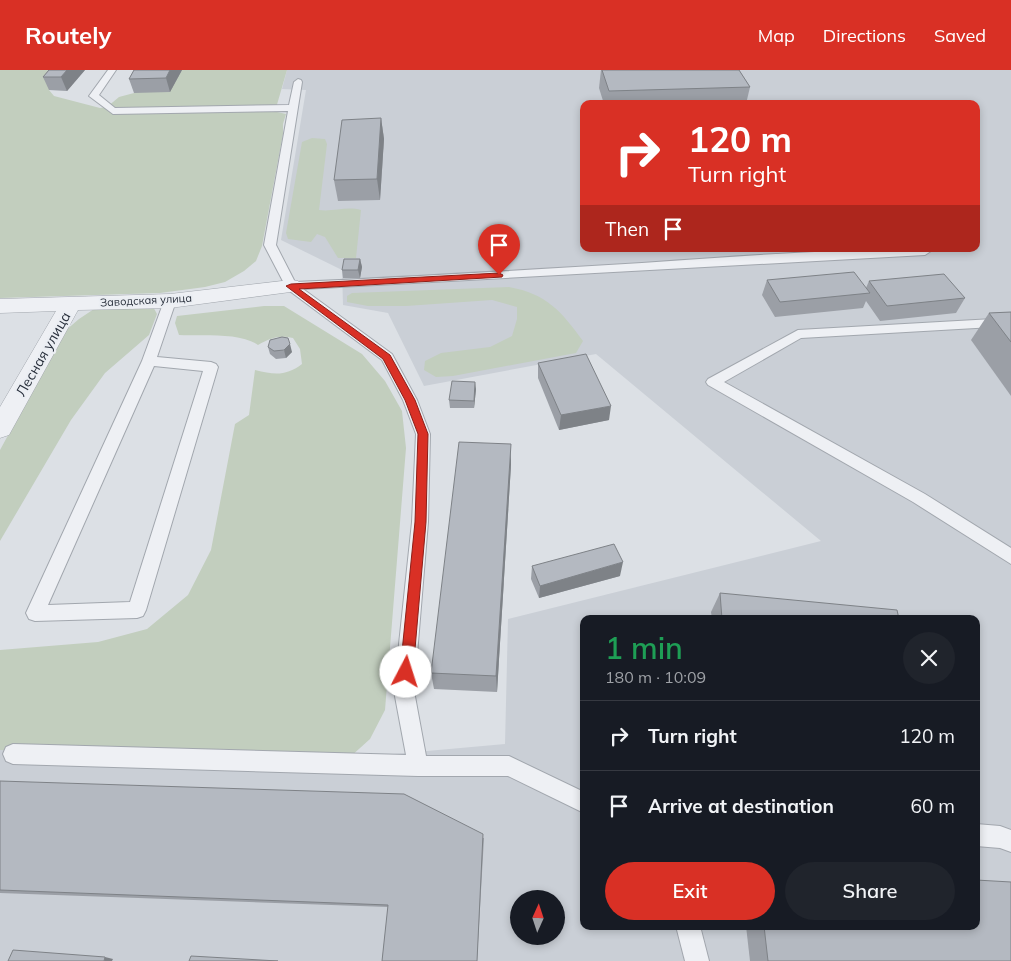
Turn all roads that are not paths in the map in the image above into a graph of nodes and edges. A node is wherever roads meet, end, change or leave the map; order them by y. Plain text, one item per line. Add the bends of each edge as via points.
1 (112, 70) edge
2 (298, 82) dead end
3 (293, 108) junction
4 (904, 252) edge
5 (291, 286) junction
6 (170, 300) junction
7 (71, 304) junction
8 (0, 306) edge
9 (1011, 322) edge
10 (149, 361) junction
11 (0, 429) edge
12 (1011, 557) edge
13 (12, 754) dead end
14 (418, 766) junction
15 (580, 801) edge
16 (980, 835) edge
17 (1011, 841) edge
18 (689, 930) edge
19 (698, 961) edge

1 - 3 lane via 94,96 113,111
2 - 3 lane
3 - 5 lane via 270,246
4 - 5 lane
5 - 6 street, Заводская улица
5 - 14 lane via 387,357 410,400 423,434 420,522 404,691
6 - 7 street, Заводская улица
6 - 10 lane
7 - 8 street, Заводская улица
7 - 11 street, Лесная улица
9 - 12 lane via 798,334 713,382 919,498
10 - 10 lane via 72,532 35,613 137,610 211,367
13 - 14 lane
14 - 15 lane via 509,766
16 - 17 lane
18 - 19 lane

